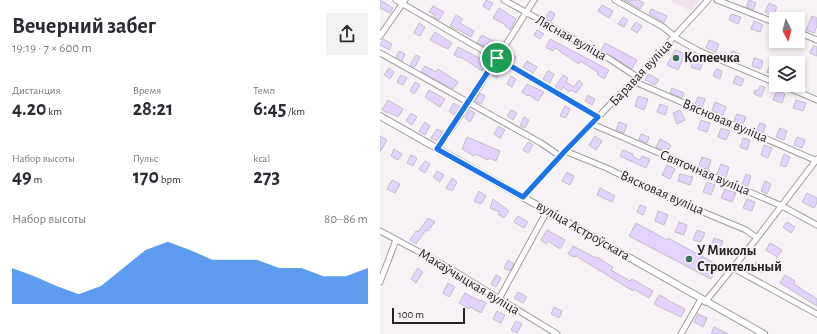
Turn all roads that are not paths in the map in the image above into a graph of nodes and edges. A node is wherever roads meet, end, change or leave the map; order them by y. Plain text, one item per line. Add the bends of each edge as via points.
1 (396, 0) edge
2 (504, 0) edge
3 (534, 0) edge
4 (614, 0) edge
5 (708, 0) edge
6 (717, 0) edge
7 (404, 2) edge
8 (526, 12) junction
9 (769, 20) edge
10 (805, 35) edge
11 (380, 36) edge
12 (675, 37) junction
13 (817, 40) edge
14 (380, 53) edge
15 (497, 58) junction
16 (637, 77) junction
17 (769, 80) edge
18 (633, 81) junction
19 (798, 92) edge
20 (817, 100) edge
21 (469, 103) junction
22 (380, 116) edge
23 (598, 117) junction
24 (592, 124) junction
25 (437, 149) junction
26 (565, 151) junction
27 (560, 156) junction
28 (817, 160) edge
29 (523, 197) junction
30 (782, 206) junction
31 (547, 211) junction
32 (817, 225) edge
33 (380, 231) edge
34 (757, 238) junction
35 (396, 240) junction
36 (733, 268) junction
37 (380, 282) edge
38 (499, 299) junction
39 (703, 300) junction
40 (817, 314) edge
41 (557, 334) edge
42 (681, 334) edge
43 (764, 334) edge

1 - 7 street
2 - 8 street, Лясная вуліца
3 - 8 street
4 - 12 street via 663,27
5 - 12 street, Баравая вуліца
6 - 9 street
7 - 11 street
7 - 15 street
8 - 15 street
8 - 16 street, Лясная вуліца
10 - 13 street
12 - 16 street, Баравая вуліца
12 - 17 street via 699,51
14 - 21 street
15 - 21 street
15 - 23 street
16 - 18 street, Баравая вуліца
18 - 23 street, Баравая вуліца
18 - 28 street, Вясновая вуліца
19 - 20 street
21 - 25 street
21 - 27 street
22 - 25 street, вуліца Астроўскага
23 - 24 street, Баравая вуліца
24 - 26 street, Баравая вуліца
24 - 30 street, Святочная вуліца
25 - 29 street, вуліца Астроўскага
26 - 27 street, Баравая вуліца
26 - 34 street, Вясковая вуліца via 733,224
27 - 29 street, Баравая вуліца
28 - 30 street
29 - 31 street, вуліца Астроўскага
30 - 32 street, Святочная вуліца
30 - 34 street
31 - 38 street
31 - 39 street, вуліца Астроўскага
33 - 35 street, Макаўчыцкая вуліца
34 - 36 street
35 - 37 street
35 - 38 street, Макаўчыцкая вуліца via 449,268
36 - 39 street
36 - 40 street
38 - 41 street, Макаўчыцкая вуліца
39 - 42 street
39 - 43 street, вуліца Астроўскага

